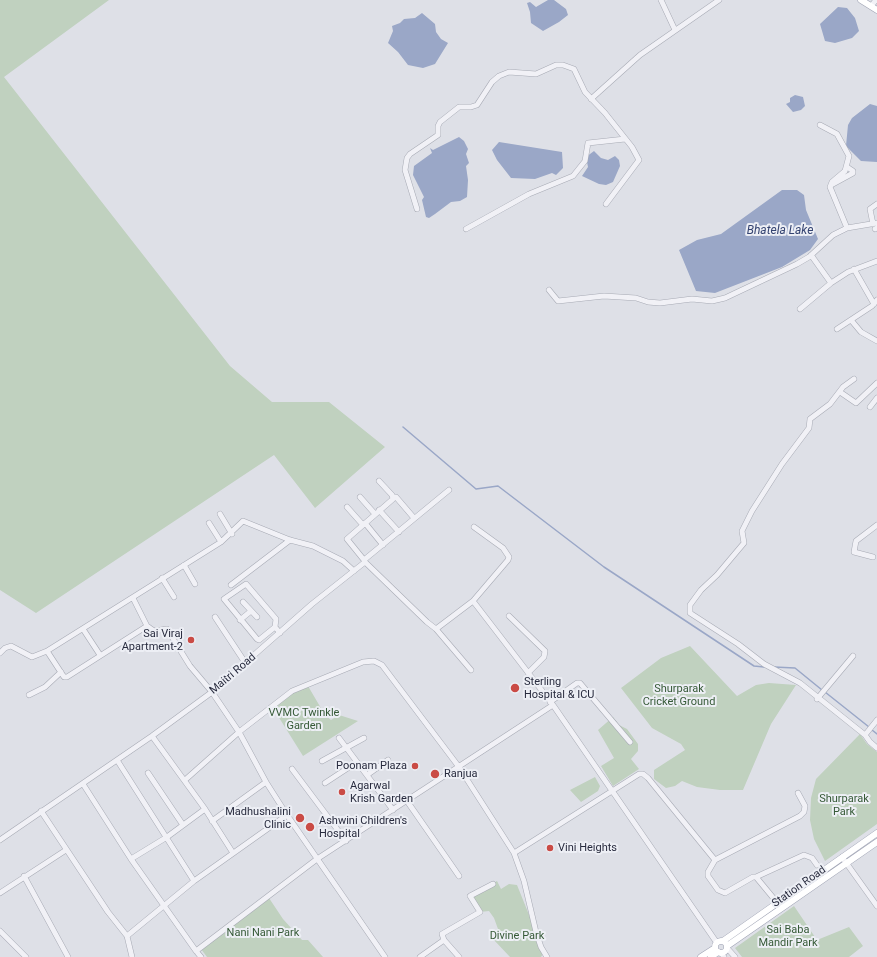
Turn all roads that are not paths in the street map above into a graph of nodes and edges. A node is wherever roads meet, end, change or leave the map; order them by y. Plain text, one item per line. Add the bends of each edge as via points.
1 (661, 0) edge
2 (719, 0) edge
3 (861, 0) edge
4 (876, 0) edge
5 (872, 6) junction
6 (877, 10) edge
7 (675, 30) junction
8 (591, 99) junction
9 (820, 125) dead end
10 (625, 139) junction
11 (847, 167) junction
12 (831, 186) junction
13 (606, 204) dead end
14 (877, 204) edge
15 (418, 209) dead end
16 (876, 226) edge
17 (466, 228) dead end
18 (847, 228) junction
19 (811, 255) junction
20 (877, 261) edge
21 (854, 269) junction
22 (831, 283) junction
23 (549, 290) dead end
24 (876, 302) edge
25 (800, 309) dead end
26 (851, 320) junction
27 (837, 330) dead end
28 (877, 341) edge
29 (854, 379) dead end
30 (877, 383) edge
31 (840, 392) junction
32 (877, 398) edge
33 (870, 407) dead end
34 (379, 481) dead end
35 (449, 490) dead end
36 (360, 497) dead end
37 (393, 497) junction
38 (347, 507) dead end
39 (377, 512) junction
40 (220, 514) dead end
41 (414, 518) junction
42 (209, 523) dead end
43 (364, 524) junction
44 (877, 526) edge
45 (474, 527) dead end
46 (399, 532) junction
47 (232, 534) junction
48 (290, 540) junction
49 (221, 542) junction
50 (383, 545) junction
51 (873, 557) dead end
52 (365, 561) junction
53 (184, 565) junction
54 (354, 571) junction
55 (162, 578) junction
56 (195, 584) dead end
57 (231, 585) dead end
58 (174, 597) dead end
59 (133, 598) junction
60 (473, 601) junction
61 (243, 602) dead end
62 (251, 611) junction
63 (509, 616) dead end
64 (215, 617) dead end
65 (257, 617) dead end
66 (240, 620) junction
67 (147, 626) junction
68 (275, 627) junction
69 (83, 629) junction
70 (436, 629) junction
71 (280, 633) junction
72 (47, 651) junction
73 (0, 653) edge
74 (100, 655) junction
75 (852, 656) dead end
76 (246, 664) junction
77 (471, 670) dead end
78 (61, 672) junction
79 (528, 673) junction
80 (212, 692) junction
81 (29, 695) dead end
82 (817, 698) junction
83 (551, 704) junction
84 (876, 722) edge
85 (239, 732) junction
86 (865, 734) junction
87 (152, 736) junction
88 (339, 738) dead end
89 (364, 738) dead end
90 (630, 742) dead end
91 (346, 748) junction
92 (877, 748) edge
93 (117, 760) junction
94 (388, 760) dead end
95 (322, 761) dead end
96 (357, 762) junction
97 (459, 767) junction
98 (292, 770) dead end
99 (148, 773) dead end
100 (367, 775) junction
101 (185, 780) junction
102 (266, 782) junction
103 (326, 783) dead end
104 (83, 784) junction
105 (612, 792) junction
106 (798, 793) dead end
107 (407, 801) junction
108 (205, 809) junction
109 (393, 810) junction
110 (41, 811) junction
111 (287, 815) junction
112 (212, 821) junction
113 (183, 825) junction
114 (875, 834) edge
115 (167, 837) junction
116 (0, 840) edge
117 (346, 840) junction
118 (877, 842) edge
119 (66, 850) junction
120 (233, 853) junction
121 (514, 853) junction
122 (842, 857) junction
123 (131, 859) junction
124 (317, 859) junction
125 (715, 860) junction
126 (847, 864) junction
127 (817, 865) dead end
128 (826, 868) junction
129 (831, 875) junction
130 (24, 876) junction
131 (459, 876) dead end
132 (756, 877) junction
133 (194, 881) junction
134 (493, 884) dead end
135 (0, 892) edge
136 (776, 902) junction
137 (164, 906) junction
138 (877, 906) edge
139 (782, 909) junction
140 (0, 930) edge
141 (127, 936) junction
142 (444, 940) junction
143 (722, 949) edge
144 (196, 950) junction
145 (26, 957) edge
146 (68, 957) edge
147 (132, 957) edge
148 (201, 957) edge
149 (385, 957) edge
150 (420, 957) edge
151 (459, 957) edge
152 (547, 957) edge
153 (701, 957) edge
154 (711, 957) edge
155 (735, 957) edge

1 - 7 street
2 - 7 street
3 - 5 main road
4 - 5 street
5 - 6 main road
7 - 8 street via 640,55
8 - 10 street
8 - 15 street via 574,69 564,64 536,74 509,72 499,76 476,105 459,107 438,124 438,135 410,154 405,170
9 - 11 street via 833,131 841,140 849,156
10 - 13 street via 640,160
10 - 17 street via 588,143 585,161 573,176 529,194
11 - 12 street
11 - 12 street via 853,173
12 - 18 street
14 - 16 street via 870,209
16 - 18 street
18 - 19 street via 832,235
19 - 22 street
19 - 23 street via 725,298 712,301 692,299 660,303 604,296 558,301
20 - 21 street
21 - 22 street
21 - 24 street
22 - 25 street
24 - 26 street
26 - 27 street
26 - 28 street via 861,332
29 - 31 street
30 - 31 street via 856,404
31 - 82 street via 830,404 810,419 810,428 762,493 742,531 744,543 690,604 690,613 699,621 738,644 771,669 800,683
32 - 33 street
34 - 37 street
35 - 41 street, Maitri Road
36 - 39 street
37 - 39 street
37 - 41 street via 396,496
38 - 43 street
39 - 43 street
39 - 46 street
40 - 47 street
41 - 46 street, Maitri Road
42 - 49 street
43 - 50 street
43 - 52 street via 347,539
44 - 51 street via 856,541 854,552
45 - 60 street via 503,548 508,560
46 - 50 street, Maitri Road
47 - 48 street via 243,521
47 - 49 street
48 - 54 street via 313,546 343,561
48 - 57 street
49 - 53 street
50 - 52 street, Maitri Road
52 - 54 street, Maitri Road
52 - 70 street
53 - 55 street
53 - 56 street
54 - 71 street, Maitri Road
55 - 58 street
55 - 59 street via 136,593
59 - 67 street
59 - 69 street
60 - 70 street
60 - 79 street
61 - 62 street
62 - 65 street
62 - 66 street
63 - 79 street via 544,652 544,657
64 - 76 street
66 - 68 street via 259,640
66 - 68 street via 224,599 246,584 276,619
67 - 74 street
67 - 80 street via 154,631 165,628 190,666
68 - 71 street
69 - 72 street
69 - 74 street
70 - 77 street
71 - 76 street, Maitri Road
72 - 73 street via 32,657 11,646
72 - 78 street
74 - 78 street via 67,677
75 - 82 street
76 - 80 street, Maitri Road
78 - 81 street via 44,687
79 - 83 street
80 - 85 street
80 - 87 street, Maitri Road
82 - 86 street
83 - 90 street via 577,682 580,683
83 - 97 street
83 - 105 street
84 - 86 street
85 - 97 street via 297,688 363,662 374,661 382,664
85 - 101 street
85 - 102 street
86 - 92 street
87 - 93 street, Maitri Road
87 - 101 street
88 - 91 street
89 - 91 street
91 - 95 street
91 - 96 street
93 - 104 street, Maitri Road
93 - 115 street
94 - 100 street
96 - 100 street
96 - 103 street
97 - 107 street
97 - 121 street
98 - 117 street
99 - 113 street
100 - 109 street
101 - 108 street
102 - 111 street
102 - 112 street
104 - 110 street, Maitri Road
104 - 123 street
105 - 121 street
105 - 125 street via 636,775 643,774
105 - 143 street
106 - 125 street via 805,806 800,816
107 - 109 street
107 - 131 street
108 - 112 street
108 - 113 street
109 - 117 street
110 - 116 street, Maitri Road
110 - 119 street
111 - 120 street
111 - 124 street
112 - 120 street
113 - 115 street
114 - 118 main road
114 - 122 main road, Station Road
115 - 123 street
115 - 133 street
117 - 124 street
118 - 126 main road, Station Road
119 - 130 street
119 - 141 street via 110,916
120 - 133 street
121 - 152 street via 524,881 536,932
122 - 126 street
122 - 128 main road, Station Road
123 - 137 street
124 - 144 street
124 - 149 street
125 - 132 street via 708,876 720,892 729,891
126 - 129 main road, Station Road
126 - 138 street
127 - 132 street via 812,858 804,855
128 - 129 main road
128 - 136 main road, Station Road
129 - 139 main road, Station Road
130 - 135 street
130 - 146 street
132 - 136 street
133 - 137 street
134 - 142 street via 470,896 480,912 442,934
136 - 139 street
136 - 143 main road, Station Road
137 - 141 street
137 - 144 street
139 - 143 main road, Station Road
140 - 145 street
141 - 147 street
142 - 150 street
142 - 151 street
143 - 153 main road, Station Road
143 - 154 main road, Station Road
143 - 155 street
144 - 148 street

